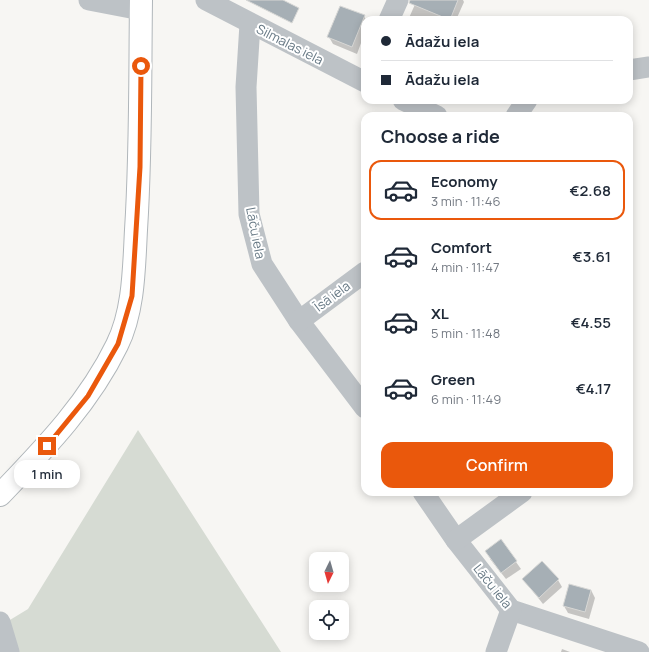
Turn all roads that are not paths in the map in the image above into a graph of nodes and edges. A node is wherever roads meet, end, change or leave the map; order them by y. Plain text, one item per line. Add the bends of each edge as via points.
1 (89, 0) edge
2 (398, 0) edge
3 (213, 2) edge
4 (141, 5) edge
5 (391, 16) edge
6 (250, 24) junction
7 (649, 67) edge
8 (633, 69) edge
9 (361, 78) edge
10 (412, 104) edge
11 (428, 112) edge
12 (361, 275) edge
13 (299, 321) junction
14 (361, 403) edge
15 (0, 494) edge
16 (426, 496) edge
17 (516, 496) edge
18 (456, 540) junction
19 (511, 610) junction
20 (0, 622) edge
21 (9, 652) edge
22 (496, 652) edge
23 (639, 652) edge

1 - 4 street
2 - 5 street
3 - 6 street, Silmalas iela
4 - 15 street via 140,167 130,303 118,344 88,396 47,446
6 - 9 street, Silmalas iela
6 - 13 street, Lāču iela via 246,87 249,214 262,264
7 - 8 street
10 - 11 street
12 - 13 street, Īsā iela
13 - 14 street, Lāču iela
16 - 18 street, Lāču iela
17 - 18 street
18 - 19 street, Lāču iela
19 - 22 street
19 - 23 street, Lāču iela
20 - 21 street

